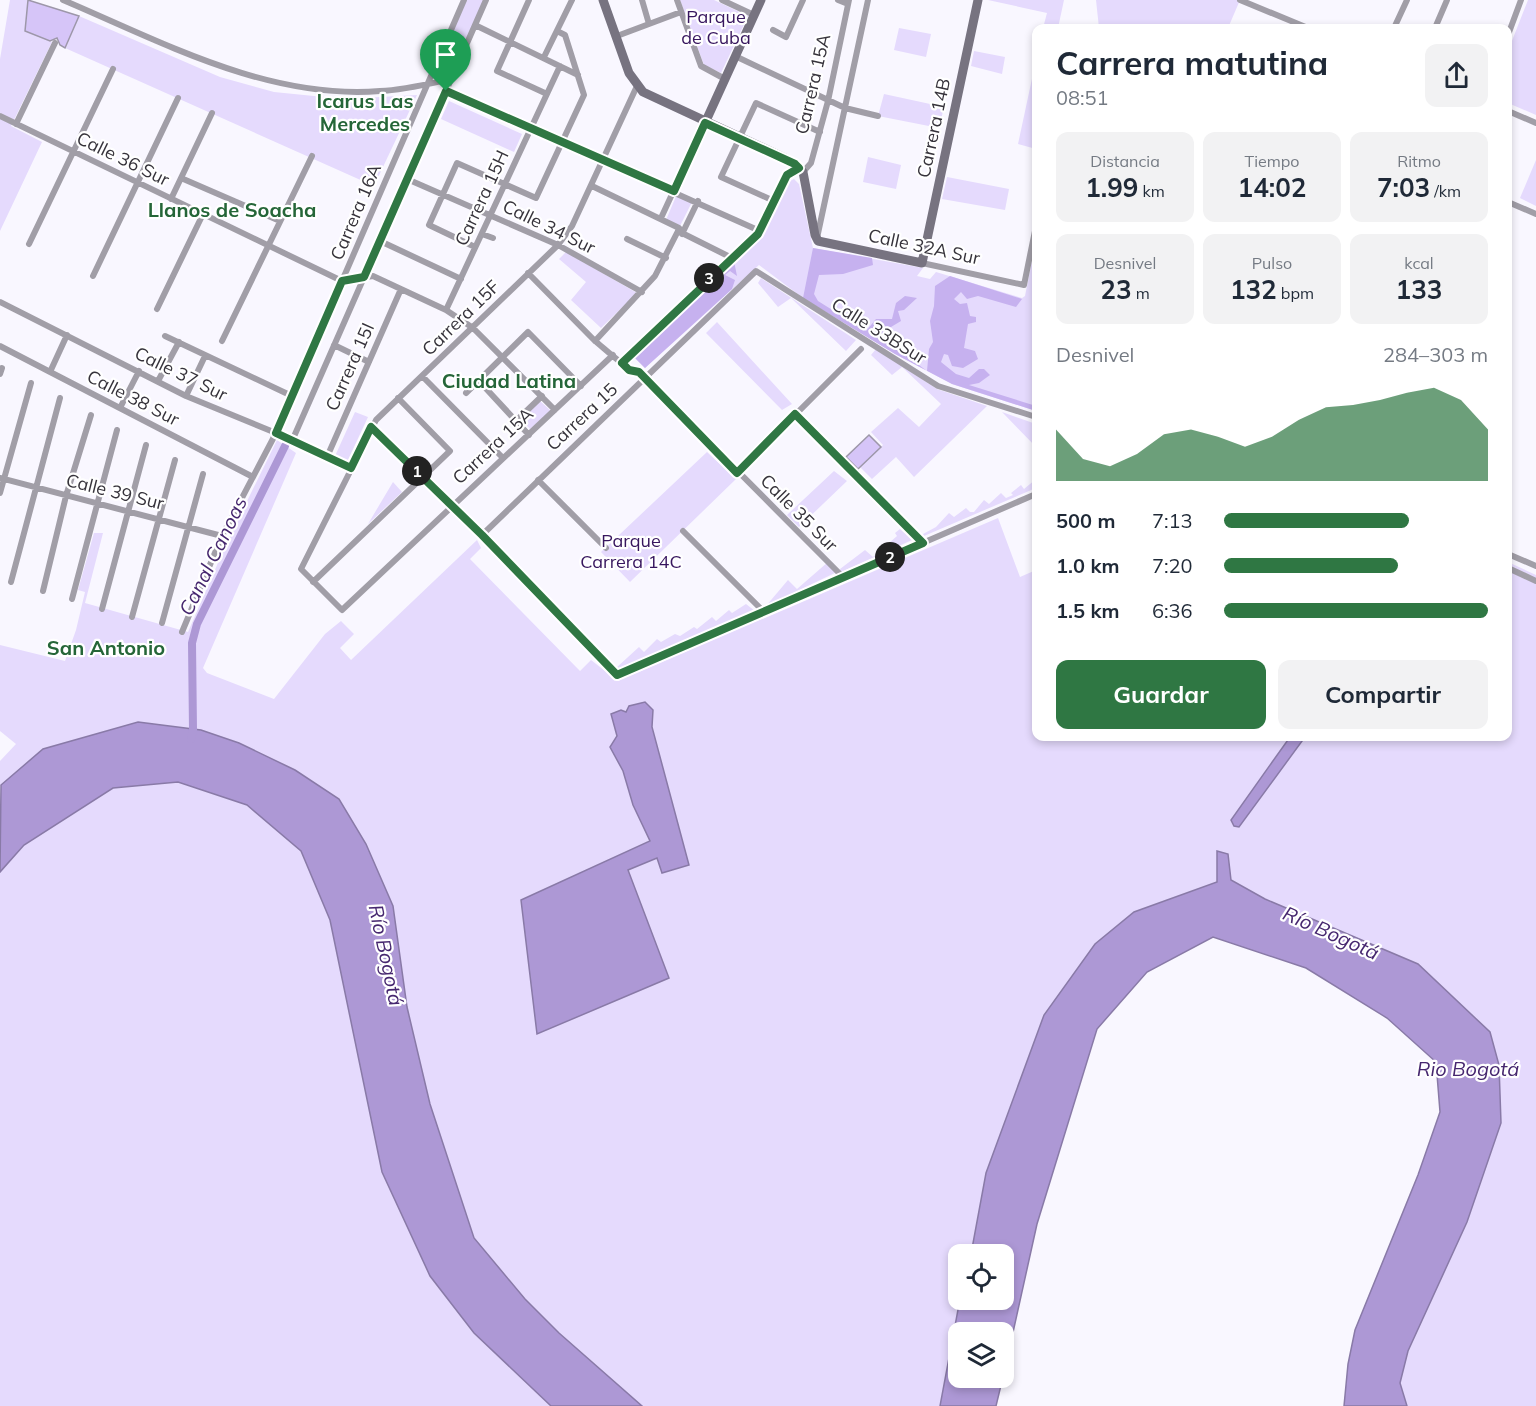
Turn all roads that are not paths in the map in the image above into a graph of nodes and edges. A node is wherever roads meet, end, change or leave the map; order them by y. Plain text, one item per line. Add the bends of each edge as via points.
1 (63, 0) edge
2 (464, 0) edge
3 (486, 0) edge
4 (529, 0) edge
5 (572, 0) edge
6 (603, 0) edge
7 (642, 0) edge
8 (677, 0) edge
9 (722, 0) edge
10 (761, 0) edge
11 (802, 0) edge
12 (838, 0) edge
13 (868, 0) edge
14 (978, 0) edge
15 (1240, 0) edge
16 (1407, 0) edge
17 (1447, 0) edge
18 (1521, 0) edge
19 (848, 2) edge
20 (681, 12) junction
21 (754, 15) junction
22 (649, 24) junction
23 (1298, 24) edge
24 (1396, 24) edge
25 (1437, 24) edge
26 (1512, 24) edge
27 (475, 25) junction
28 (773, 30) dead end
29 (557, 31) junction
30 (617, 36) junction
31 (510, 42) junction
32 (55, 43) dead end
33 (735, 56) junction
34 (544, 57) junction
35 (560, 66) junction
36 (113, 69) dead end
37 (578, 75) junction
38 (452, 79) junction
39 (725, 79) junction
40 (428, 84) junction
41 (637, 86) junction
42 (446, 91) junction
43 (547, 94) junction
44 (178, 98) dead end
45 (828, 101) junction
46 (845, 108) junction
47 (212, 113) dead end
48 (1512, 113) edge
49 (0, 116) edge
50 (878, 116) dead end
51 (705, 123) junction
52 (1536, 123) edge
53 (16, 124) junction
54 (530, 129) junction
55 (820, 132) junction
56 (739, 138) junction
57 (561, 143) junction
58 (73, 152) junction
59 (312, 156) dead end
60 (603, 161) junction
61 (801, 170) junction
62 (181, 178) junction
63 (407, 179) junction
64 (138, 183) junction
65 (505, 184) junction
66 (592, 186) junction
67 (674, 191) junction
68 (443, 195) junction
69 (171, 199) junction
70 (698, 201) junction
71 (774, 201) junction
72 (1512, 204) edge
73 (203, 214) junction
74 (1536, 214) edge
75 (490, 216) junction
76 (662, 218) junction
77 (280, 221) junction
78 (760, 231) junction
79 (680, 232) junction
80 (482, 234) junction
81 (493, 238) dead end
82 (627, 239) dead end
83 (817, 240) junction
84 (380, 241) junction
85 (29, 244) dead end
86 (558, 245) junction
87 (268, 246) junction
88 (1032, 246) edge
89 (475, 247) junction
90 (666, 258) junction
91 (730, 258) junction
92 (922, 263) junction
93 (756, 271) joint
94 (528, 273) junction
95 (93, 276) dead end
96 (364, 277) junction
97 (460, 279) junction
98 (342, 281) junction
99 (400, 289) junction
100 (642, 291) junction
101 (0, 303) edge
102 (157, 309) dead end
103 (446, 310) junction
104 (473, 328) junction
105 (67, 335) junction
106 (165, 336) dead end
107 (222, 341) dead end
108 (595, 341) junction
109 (179, 342) junction
110 (334, 345) junction
111 (0, 346) edge
112 (861, 348) dead end
113 (613, 355) junction
114 (206, 356) junction
115 (504, 357) junction
116 (369, 362) junction
117 (622, 363) junction
118 (138, 371) junction
119 (50, 372) junction
120 (422, 376) junction
121 (645, 379) junction
122 (158, 381) junction
123 (478, 381) junction
124 (31, 383) dead end
125 (581, 386) junction
126 (466, 393) dead end
127 (186, 396) junction
128 (292, 396) junction
129 (542, 396) junction
130 (60, 398) dead end
131 (398, 398) junction
132 (120, 408) junction
133 (555, 410) junction
134 (795, 414) junction
135 (92, 415) dead end
136 (1032, 416) edge
137 (516, 421) junction
138 (371, 427) junction
139 (117, 430) dead end
140 (276, 433) junction
141 (530, 435) junction
142 (292, 441) junction
143 (146, 445) dead end
144 (327, 457) junction
145 (503, 458) junction
146 (175, 460) dead end
147 (351, 468) junction
148 (737, 473) junction
149 (203, 474) dead end
150 (253, 477) junction
151 (424, 477) junction
152 (2, 478) edge
153 (538, 480) junction
154 (36, 488) junction
155 (0, 493) edge
156 (66, 496) junction
157 (1032, 496) edge
158 (99, 504) junction
159 (453, 506) junction
160 (127, 511) junction
161 (158, 519) junction
162 (188, 526) junction
163 (683, 531) dead end
164 (482, 535) junction
165 (222, 536) junction
166 (923, 543) junction
167 (606, 548) dead end
168 (1512, 556) edge
169 (1536, 566) edge
170 (1512, 570) edge
171 (843, 577) junction
172 (1536, 580) edge
173 (11, 582) dead end
174 (313, 582) junction
175 (43, 591) dead end
176 (72, 599) dead end
177 (102, 609) dead end
178 (763, 612) junction
179 (132, 617) dead end
180 (162, 623) dead end
181 (182, 632) dead end

1 - 40 street via 234,70 301,86 379,91
2 - 40 street, Carrera 16A
3 - 27 street
4 - 31 street
5 - 29 street
6 - 30 street
7 - 22 street
8 - 20 street
9 - 21 street
10 - 21 street
11 - 28 street via 786,37
12 - 19 street
13 - 46 street
14 - 92 street, Carrera 14B
15 - 23 street
16 - 24 street
17 - 25 street
18 - 26 street
19 - 45 street, Carrera 15A
20 - 22 street
20 - 39 street via 701,66
21 - 33 street
22 - 30 street
27 - 31 street
27 - 38 street
29 - 34 street
29 - 37 street via 564,35
30 - 41 street
31 - 34 street
31 - 43 street via 497,71
32 - 53 street
33 - 39 street
33 - 45 street
34 - 35 street
35 - 37 street
35 - 43 street, Carrera 15H
36 - 58 street
37 - 57 street via 584,95
38 - 40 street
38 - 42 street
39 - 51 street
40 - 98 street, Carrera 16A
41 - 51 street via 650,98
41 - 60 street, Carrera 15F
42 - 54 street
42 - 63 street
43 - 54 street, Carrera 15H
44 - 64 street
45 - 46 street
45 - 55 street, Carrera 15A
46 - 50 street
46 - 83 street
47 - 62 street
48 - 52 street
49 - 53 street, Calle 36 Sur
51 - 56 street
51 - 67 street
53 - 58 street, Calle 36 Sur
54 - 57 street
54 - 65 street, Carrera 15H
55 - 56 street via 756,103
55 - 61 street, Carrera 15A via 811,163
56 - 61 street via 785,158
56 - 71 street via 721,177
57 - 60 street
57 - 65 street via 536,198
58 - 64 street, Calle 36 Sur
58 - 85 street
59 - 77 street
60 - 66 street, Carrera 15F
60 - 67 street
61 - 71 street, Carrera 15A via 787,175
61 - 83 street
62 - 69 street
62 - 77 street
63 - 68 street, Calle 34 Sur
63 - 84 street
64 - 69 street, Calle 36 Sur
64 - 95 street
65 - 68 street via 457,163
65 - 75 street, Carrera 15H
66 - 76 street
66 - 86 street, Carrera 15F
67 - 70 street
67 - 76 street
68 - 75 street, Calle 34 Sur
68 - 89 street via 429,225
69 - 73 street, Calle 36 Sur
70 - 78 street
70 - 79 street
71 - 78 street, Carrera 15A
72 - 74 street
73 - 87 street, Calle 36 Sur
73 - 102 street
75 - 80 street, Carrera 15H
75 - 86 street, Calle 34 Sur
76 - 79 street
77 - 87 street
78 - 91 street, Carrera 15A
79 - 90 street
79 - 91 street
80 - 81 street
80 - 89 street, Carrera 15H
82 - 90 street
83 - 92 street, Calle 32A Sur
84 - 96 street
84 - 97 street
86 - 94 street, Carrera 15F
86 - 100 street, Calle 34 Sur
87 - 98 street, Calle 36 Sur
87 - 107 street
88 - 92 street, Calle 32A Sur via 1024,285
89 - 97 street, Carrera 15H
90 - 100 street
91 - 117 street, Carrera 15A
93 - 121 street, Carrera 15
93 - 136 street, Calle 33BSur via 938,386
94 - 104 street, Carrera 15F
94 - 108 street, Calle 35 Sur
96 - 98 street
96 - 99 street via 373,276
96 - 110 street
97 - 103 street, Carrera 15H
98 - 128 street, Carrera 16A
99 - 103 street
99 - 116 street, Carrera 15I
100 - 108 street
101 - 105 street, Calle 37 Sur
103 - 104 street
104 - 115 street
104 - 120 street, Carrera 15F
105 - 118 street, Calle 37 Sur
105 - 119 street
106 - 109 street
108 - 113 street, Calle 35 Sur
109 - 114 street
109 - 122 street
110 - 116 street
110 - 142 street
111 - 119 street, Calle 38 Sur
112 - 134 street
113 - 117 street, Calle 35 Sur
113 - 125 street, Carrera 15A
114 - 127 street
114 - 128 street
115 - 123 street
115 - 125 street via 528,332
115 - 129 street
116 - 144 street, Carrera 15I
117 - 121 street, Calle 35 Sur
118 - 122 street, Calle 37 Sur
118 - 132 street
119 - 132 street, Calle 38 Sur
120 - 131 street, Carrera 15F
120 - 145 street
121 - 148 street, Calle 35 Sur
121 - 153 street, Carrera 15
122 - 127 street, Calle 37 Sur
123 - 126 street
123 - 137 street
124 - 152 street
125 - 133 street, Carrera 15A
127 - 140 street, Calle 37 Sur
128 - 140 street, Carrera 16A
129 - 133 street
129 - 137 street
130 - 154 street
131 - 138 street, Carrera 15F
131 - 151 street via 450,451
132 - 150 street, Calle 38 Sur
133 - 141 street, Carrera 15A
134 - 148 street
134 - 166 street
135 - 156 street
137 - 141 street
138 - 147 street, Carrera 15F
138 - 151 street
139 - 158 street
140 - 142 street, Calle 37 Sur
140 - 150 street, Carrera 16A
141 - 145 street, Carrera 15A
142 - 144 street, Calle 37 Sur
143 - 160 street
144 - 147 street, Calle 37 Sur
145 - 159 street, Carrera 15A
146 - 161 street
147 - 174 street, Carrera 15F via 301,569
148 - 171 street, Calle 35 Sur
149 - 162 street
150 - 165 street, Carrera 16A
151 - 159 street
151 - 174 street
152 - 154 street, Calle 39 Sur
152 - 155 street
153 - 164 street, Carrera 15
153 - 167 street
154 - 156 street, Calle 39 Sur
154 - 173 street
156 - 158 street, Calle 39 Sur
156 - 175 street
157 - 166 street
158 - 160 street, Calle 39 Sur
158 - 176 street
159 - 164 street
159 - 174 street, Carrera 15A via 342,610
160 - 161 street, Calle 39 Sur
160 - 177 street
161 - 162 street, Calle 39 Sur
161 - 179 street
162 - 165 street, Calle 39 Sur
162 - 180 street
163 - 178 street
164 - 178 street via 617,675
165 - 181 street, Carrera 16A
166 - 171 street
168 - 169 street
170 - 172 street
171 - 178 street

